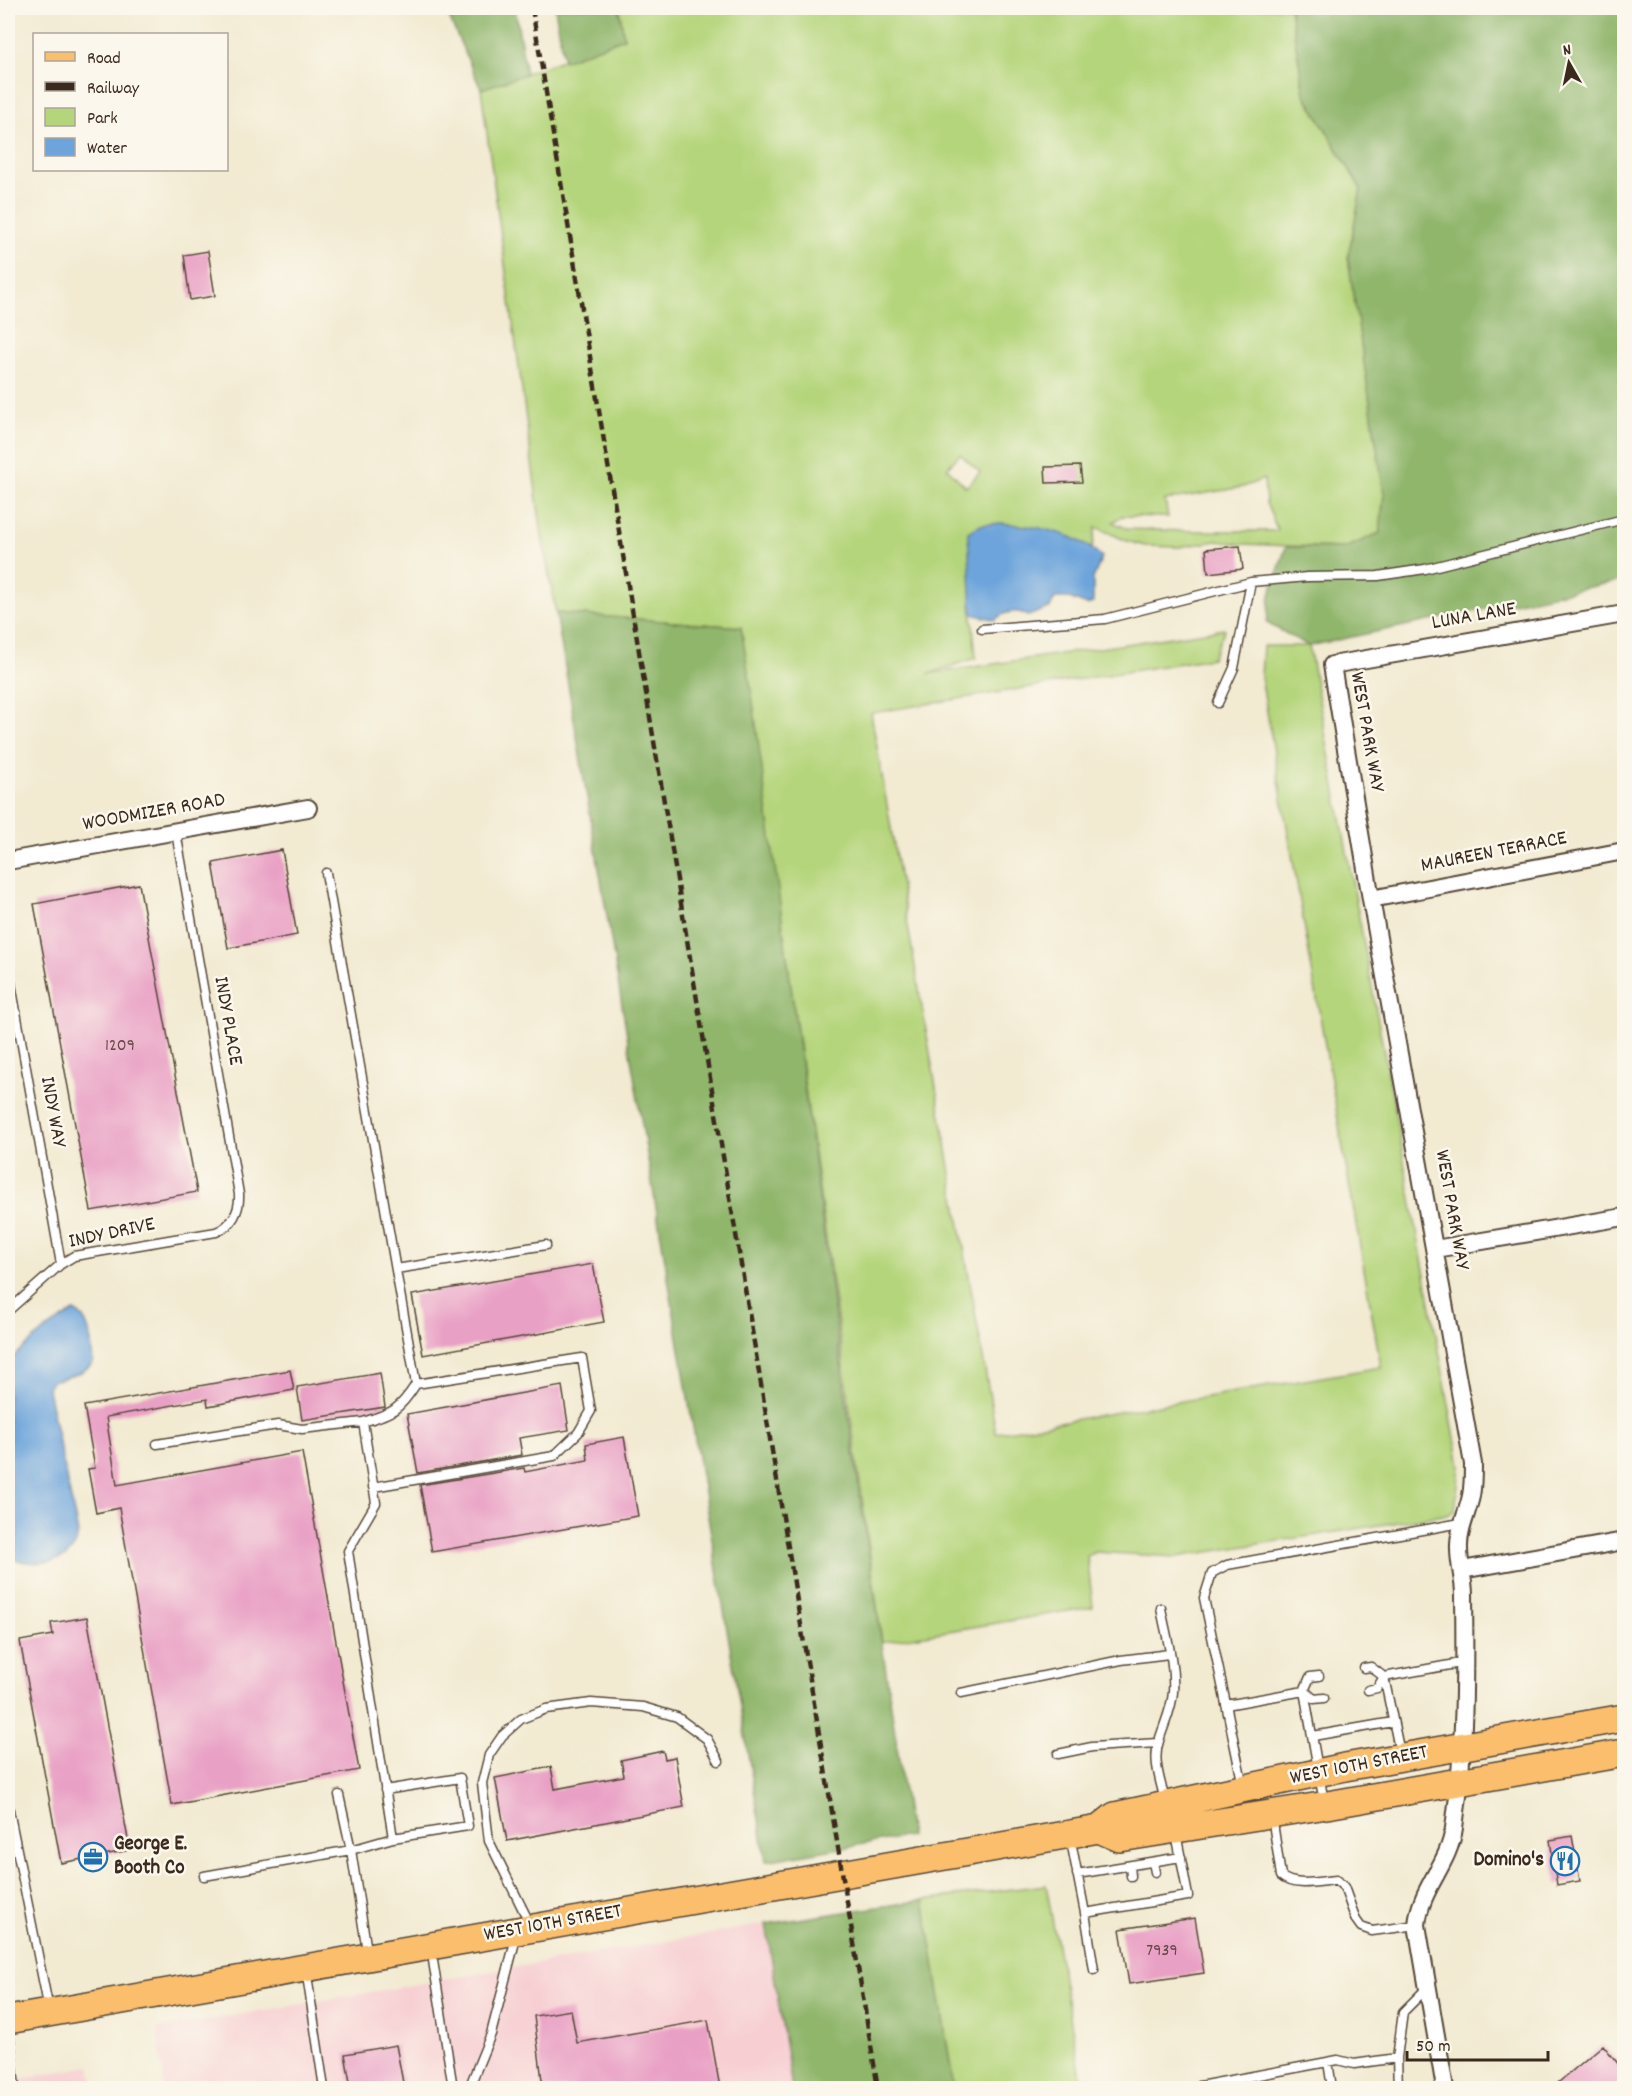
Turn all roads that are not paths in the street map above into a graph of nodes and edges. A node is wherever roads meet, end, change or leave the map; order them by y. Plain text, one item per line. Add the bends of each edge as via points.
1 (1624, 519) edge
2 (1251, 582) junction
3 (1624, 614) edge
4 (982, 629) dead end
5 (1332, 665) joint
6 (1218, 703) dead end
7 (308, 808) dead end
8 (176, 832) junction
9 (1624, 851) edge
10 (8, 861) edge
11 (326, 873) dead end
12 (1371, 899) junction
13 (8, 967) edge
14 (235, 1216) joint
15 (1624, 1217) edge
16 (546, 1245) dead end
17 (1435, 1249) junction
18 (61, 1264) junction
19 (396, 1269) junction
20 (8, 1311) edge
21 (416, 1384) junction
22 (363, 1422) junction
23 (157, 1444) dead end
24 (373, 1487) junction
25 (1461, 1523) junction
26 (1624, 1541) edge
27 (1462, 1570) junction
28 (1161, 1608) dead end
29 (1169, 1654) junction
30 (1466, 1662) junction
31 (1364, 1668) dead end
32 (1319, 1676) dead end
33 (1384, 1677) junction
34 (1368, 1690) dead end
35 (1304, 1691) junction
36 (961, 1693) dead end
37 (1324, 1698) dead end
38 (1226, 1705) junction
39 (1624, 1718) edge
40 (1394, 1722) junction
41 (1313, 1736) junction
42 (1158, 1743) junction
43 (1624, 1753) edge
44 (1058, 1754) dead end
45 (1400, 1757) junction
46 (719, 1761) dead end
47 (1461, 1764) junction
48 (1319, 1773) junction
49 (1244, 1789) junction
50 (385, 1790) junction
51 (339, 1795) dead end
52 (8, 1805) edge
53 (1324, 1805) junction
54 (1272, 1814) junction
55 (1171, 1817) junction
56 (1069, 1834) junction
57 (393, 1838) junction
58 (351, 1851) junction
59 (1181, 1857) junction
60 (1153, 1862) junction
61 (1130, 1866) junction
62 (1155, 1872) dead end
63 (1077, 1874) junction
64 (204, 1876) dead end
65 (1131, 1876) dead end
66 (1159, 1890) dead end
67 (1134, 1894) dead end
68 (1162, 1901) junction
69 (1135, 1905) junction
70 (1085, 1913) junction
71 (1417, 1924) junction
72 (525, 1929) junction
73 (430, 1945) junction
74 (368, 1954) junction
75 (306, 1966) junction
76 (1094, 1970) dead end
77 (1427, 1988) junction
78 (49, 2013) junction
79 (8, 2020) edge
80 (1397, 2058) junction
81 (1328, 2062) junction
82 (1194, 2087) edge
83 (15, 2088) edge
84 (324, 2088) edge
85 (453, 2088) edge
86 (469, 2088) edge
87 (1332, 2088) edge
88 (1398, 2088) edge
89 (1445, 2088) edge

1 - 2 lane via 1378,576
2 - 4 lane via 1105,619
2 - 6 lane via 1234,668
3 - 5 street, LUNA LANE
5 - 12 street, WEST PARK WAY
7 - 8 street, WOODMIZER ROAD
8 - 10 street, WOODMIZER ROAD
8 - 14 lane, INDY PLACE via 239,1194
9 - 12 street, MAUREEN TERRACE
11 - 19 lane
12 - 17 street, WEST PARK WAY
13 - 18 lane, INDY WAY
14 - 18 lane, INDY DRIVE via 216,1232 74,1256
15 - 17 street
16 - 19 lane
17 - 25 street, WEST PARK WAY via 1473,1464 1471,1496
18 - 20 lane, INDY DRIVE
19 - 21 lane
21 - 22 lane via 404,1402 390,1413
21 - 24 lane via 582,1358 591,1411 578,1433 554,1456
22 - 23 lane via 302,1429 278,1425
22 - 24 lane
24 - 50 lane via 376,1503 348,1551
25 - 27 street, WEST PARK WAY
25 - 38 lane via 1227,1564 1212,1573 1204,1598
26 - 27 street
27 - 30 street, WEST PARK WAY
28 - 29 lane
29 - 36 lane
29 - 42 lane via 1171,1708
30 - 33 lane
30 - 47 street, WEST PARK WAY
31 - 33 lane via 1371,1667
32 - 35 lane via 1310,1677
33 - 34 lane via 1377,1688
33 - 40 lane
35 - 37 lane via 1314,1700
35 - 38 lane
35 - 41 lane
38 - 49 lane
39 - 47 main road, WEST 10TH STREET
40 - 41 lane
40 - 45 lane
41 - 48 lane
42 - 44 lane via 1092,1747
42 - 55 lane via 1158,1772
43 - 47 main road, WEST 10TH STREET
45 - 47 main road, WEST 10TH STREET
45 - 48 main road, WEST 10TH STREET
46 - 72 lane via 707,1739 692,1728 677,1718 644,1707 591,1703 546,1708 521,1719 489,1755 482,1783 489,1841
47 - 53 main road, WEST 10TH STREET
47 - 71 street, WEST PARK WAY via 1450,1847 1421,1903
48 - 49 main road, WEST 10TH STREET
48 - 53 lane
49 - 55 main road, WEST 10TH STREET
50 - 57 lane
50 - 57 lane via 460,1778 462,1787 468,1826
51 - 58 lane
52 - 78 lane
53 - 54 main road, WEST 10TH STREET
54 - 55 main road, WEST 10TH STREET
54 - 71 lane via 1281,1876 1286,1881 1336,1880 1344,1887 1356,1920 1372,1931
55 - 56 main road, WEST 10TH STREET via 1120,1838 1099,1829
55 - 59 lane
56 - 63 lane
56 - 72 main road, WEST 10TH STREET
57 - 58 lane
58 - 64 lane
58 - 74 lane
59 - 60 lane
59 - 68 lane via 1188,1896
60 - 61 lane
60 - 62 lane
61 - 63 lane
61 - 65 lane
63 - 70 lane
66 - 68 lane
67 - 69 lane
68 - 69 lane
69 - 70 lane
70 - 76 lane
71 - 77 street
72 - 73 main road, WEST 10TH STREET
72 - 86 lane
73 - 74 main road, WEST 10TH STREET
73 - 85 lane
74 - 75 main road, WEST 10TH STREET
75 - 78 main road, WEST 10TH STREET
75 - 84 lane
77 - 80 lane via 1403,2012
77 - 89 street
78 - 79 main road, WEST 10TH STREET
79 - 83 lane
80 - 81 lane via 1354,2064
80 - 88 lane
81 - 82 lane
81 - 87 lane

